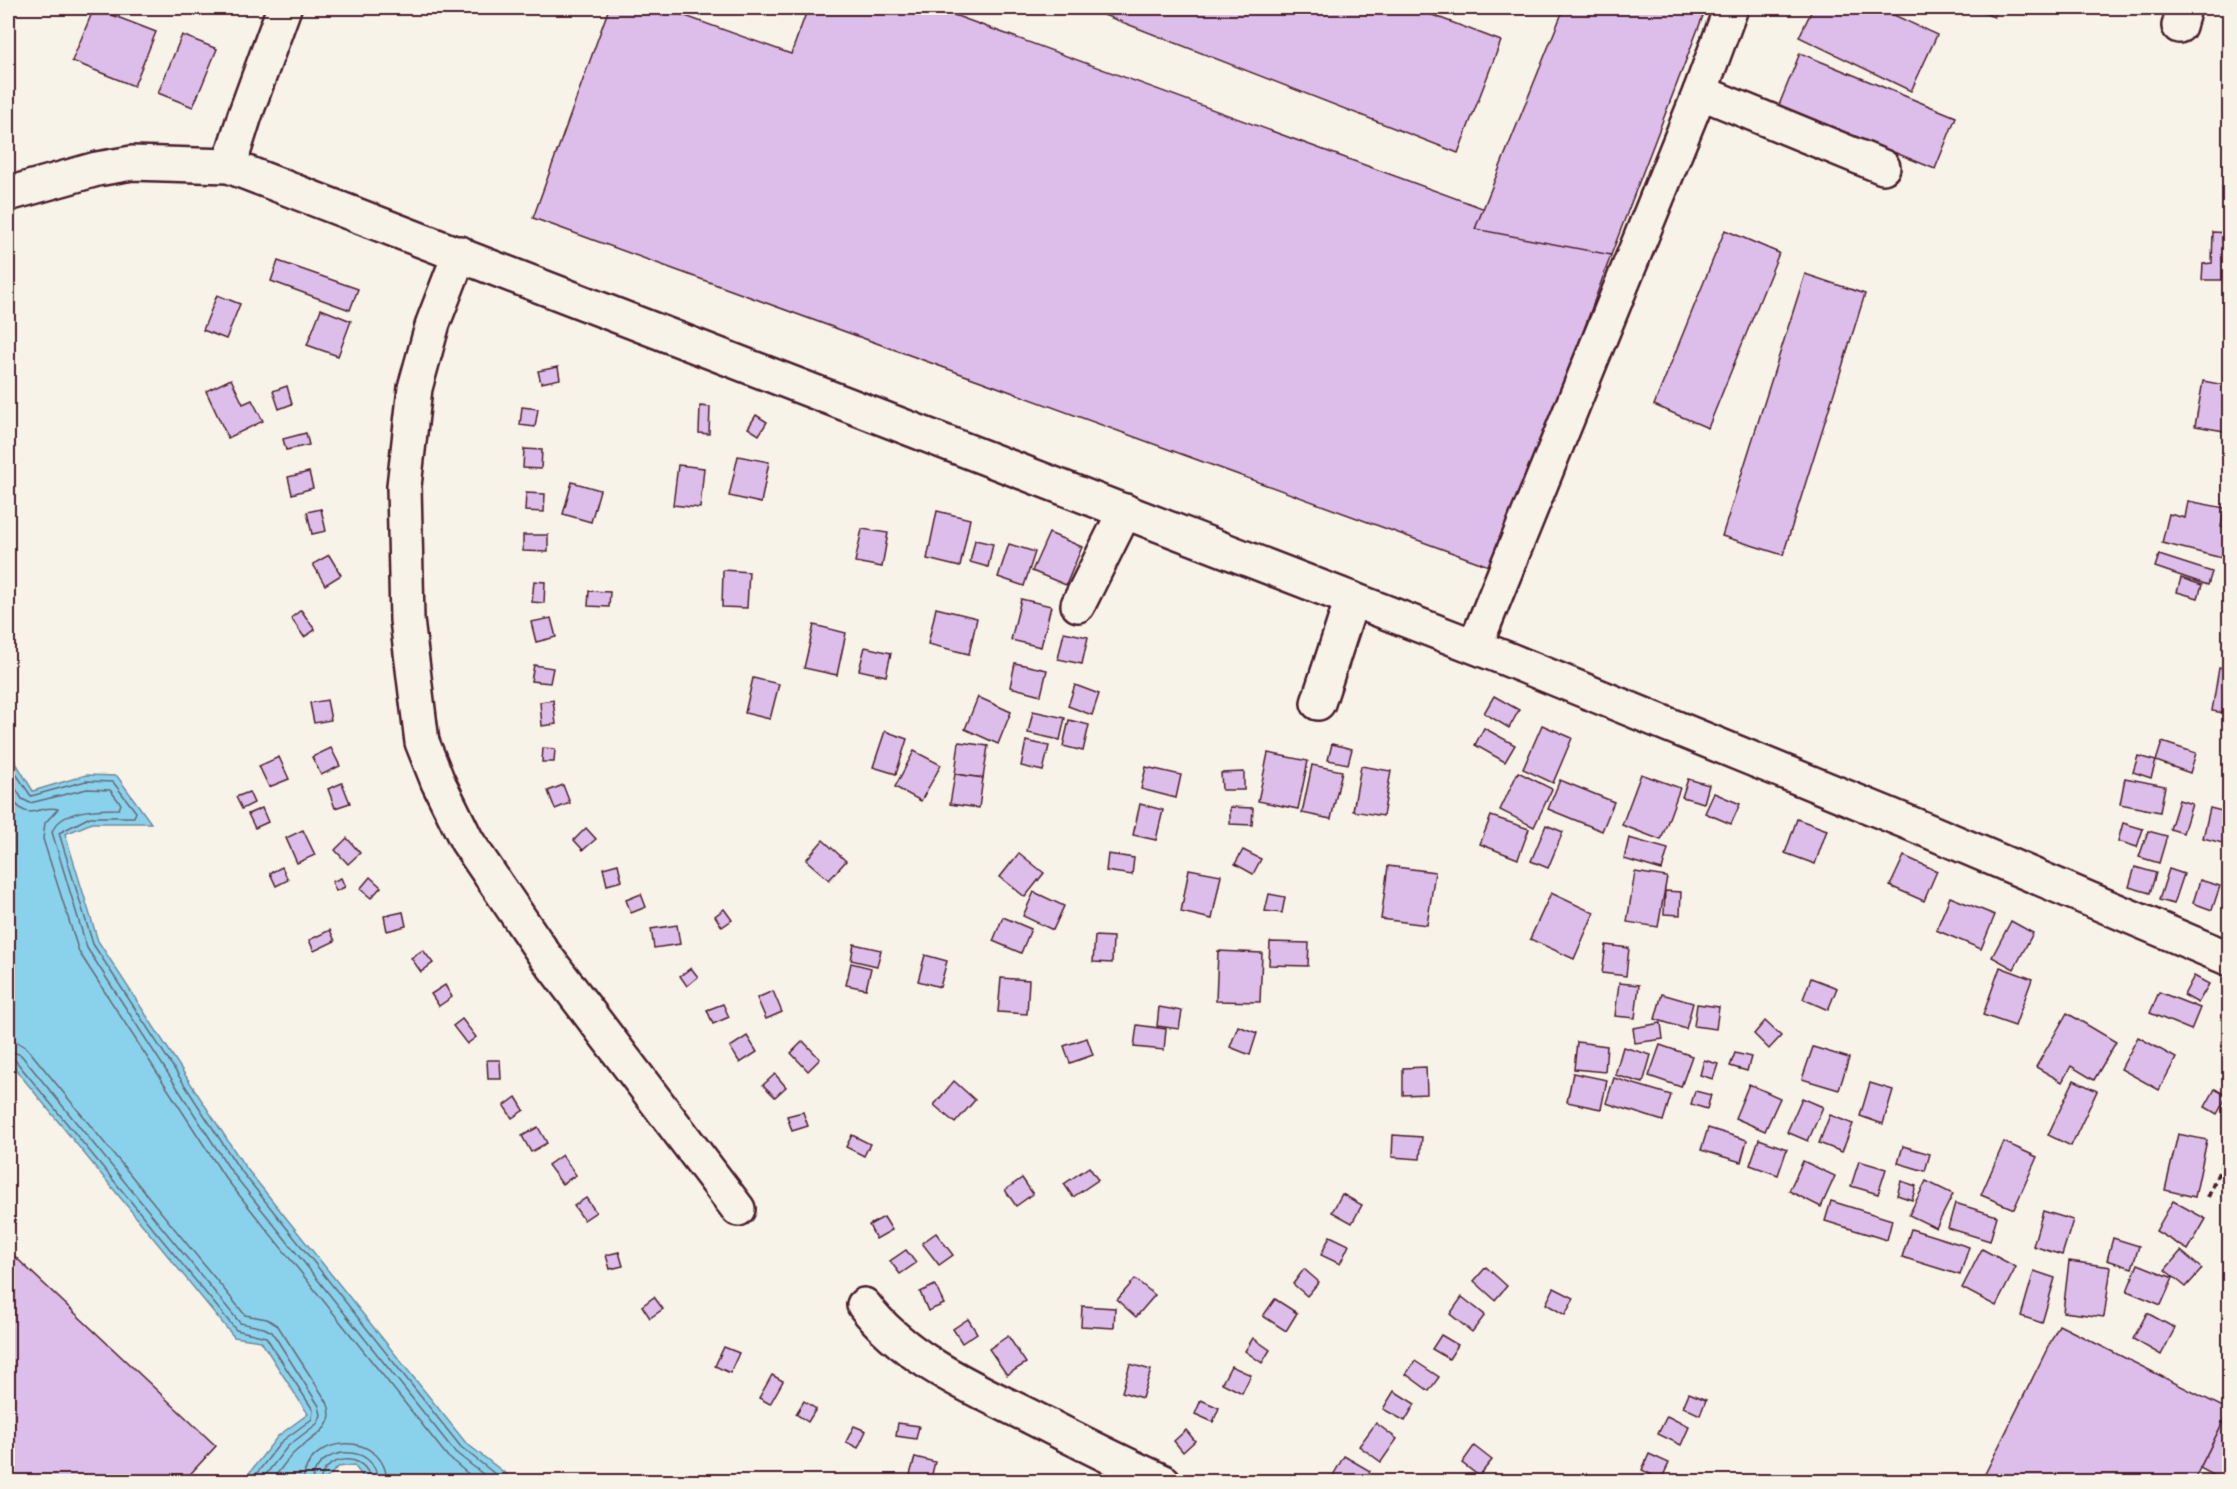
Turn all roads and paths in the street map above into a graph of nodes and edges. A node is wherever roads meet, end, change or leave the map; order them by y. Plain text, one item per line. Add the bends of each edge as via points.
1 (284, 8) edge
2 (1731, 8) edge
3 (1700, 92) junction
4 (229, 166) junction
5 (1883, 167) dead end
6 (8, 194) edge
7 (460, 254) junction
8 (1125, 511) junction
9 (1352, 599) junction
10 (1078, 605) dead end
11 (1475, 646) junction
12 (1318, 703) dead end
13 (2229, 959) edge
14 (2229, 1147) edge
15 (2208, 1197) dead end
16 (738, 1209) dead end
17 (864, 1305) dead end
18 (1164, 1482) edge

1 - 4 street
2 - 3 street
3 - 5 street
3 - 11 street
4 - 6 street via 132,163
4 - 7 street
7 - 8 street
7 - 16 street via 433,322 415,388 404,486 407,620 422,742 467,841 544,954
8 - 9 street
8 - 10 street
9 - 11 street
9 - 12 street
11 - 13 street via 1912,824
14 - 15 path
17 - 18 street via 891,1335 954,1379

